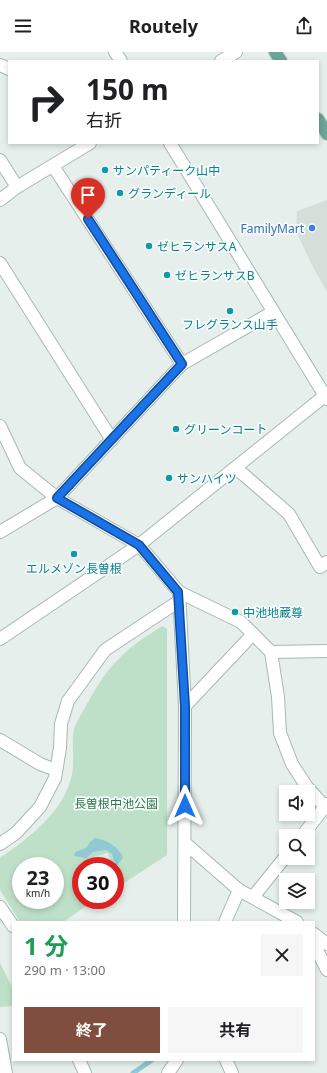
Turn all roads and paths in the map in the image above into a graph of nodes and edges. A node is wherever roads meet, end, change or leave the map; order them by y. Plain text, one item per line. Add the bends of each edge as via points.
1 (236, 52) edge
2 (223, 60) edge
3 (319, 122) edge
4 (327, 134) edge
5 (88, 144) edge
6 (171, 144) edge
7 (0, 160) edge
8 (53, 166) junction
9 (17, 187) junction
10 (0, 200) edge
11 (0, 263) edge
12 (273, 312) junction
13 (182, 364) junction
14 (326, 396) edge
15 (1, 428) edge
16 (112, 440) junction
17 (236, 468) junction
18 (57, 498) junction
19 (0, 532) edge
20 (139, 545) junction
21 (327, 562) edge
22 (179, 597) junction
23 (253, 634) junction
24 (0, 639) edge
25 (327, 651) edge
26 (271, 652) junction
27 (185, 706) junction
28 (0, 740) edge
29 (56, 770) junction
30 (326, 806) edge
31 (308, 829) edge
32 (185, 843) junction
33 (0, 844) edge
34 (279, 865) edge
35 (239, 890) junction
36 (253, 897) junction
37 (0, 907) edge
38 (184, 921) edge
39 (225, 921) edge
40 (294, 921) edge
41 (12, 925) edge
42 (315, 935) edge
43 (327, 944) edge
44 (315, 946) edge
45 (327, 970) edge
46 (0, 1039) edge
47 (79, 1061) edge
48 (176, 1061) edge
49 (226, 1061) edge
50 (6, 1073) edge
51 (85, 1073) edge
52 (168, 1073) edge
53 (232, 1073) edge

1 - 2 street
3 - 4 main road
5 - 8 street
6 - 12 street
7 - 9 street
8 - 9 street
8 - 13 street
9 - 10 street
11 - 16 street
12 - 13 street
12 - 14 street
13 - 16 street
14 - 17 street
15 - 18 street via 20,468
16 - 18 street
17 - 20 street
17 - 21 street via 289,514 320,567
18 - 19 street
18 - 20 street
20 - 22 street
20 - 24 street
22 - 23 street via 240,622
22 - 27 street
22 - 29 street via 105,650 68,701 61,724
23 - 26 street
23 - 27 street
25 - 26 street
26 - 30 street via 280,733 292,764 307,787
27 - 32 street
28 - 29 street via 40,764
29 - 33 street via 55,778 40,807 16,833
30 - 31 street
32 - 35 street
32 - 38 street
34 - 36 street
35 - 36 street
35 - 39 street
36 - 40 street
37 - 41 street
42 - 43 street
44 - 45 street
46 - 50 street
47 - 51 street
48 - 52 street
49 - 53 street

